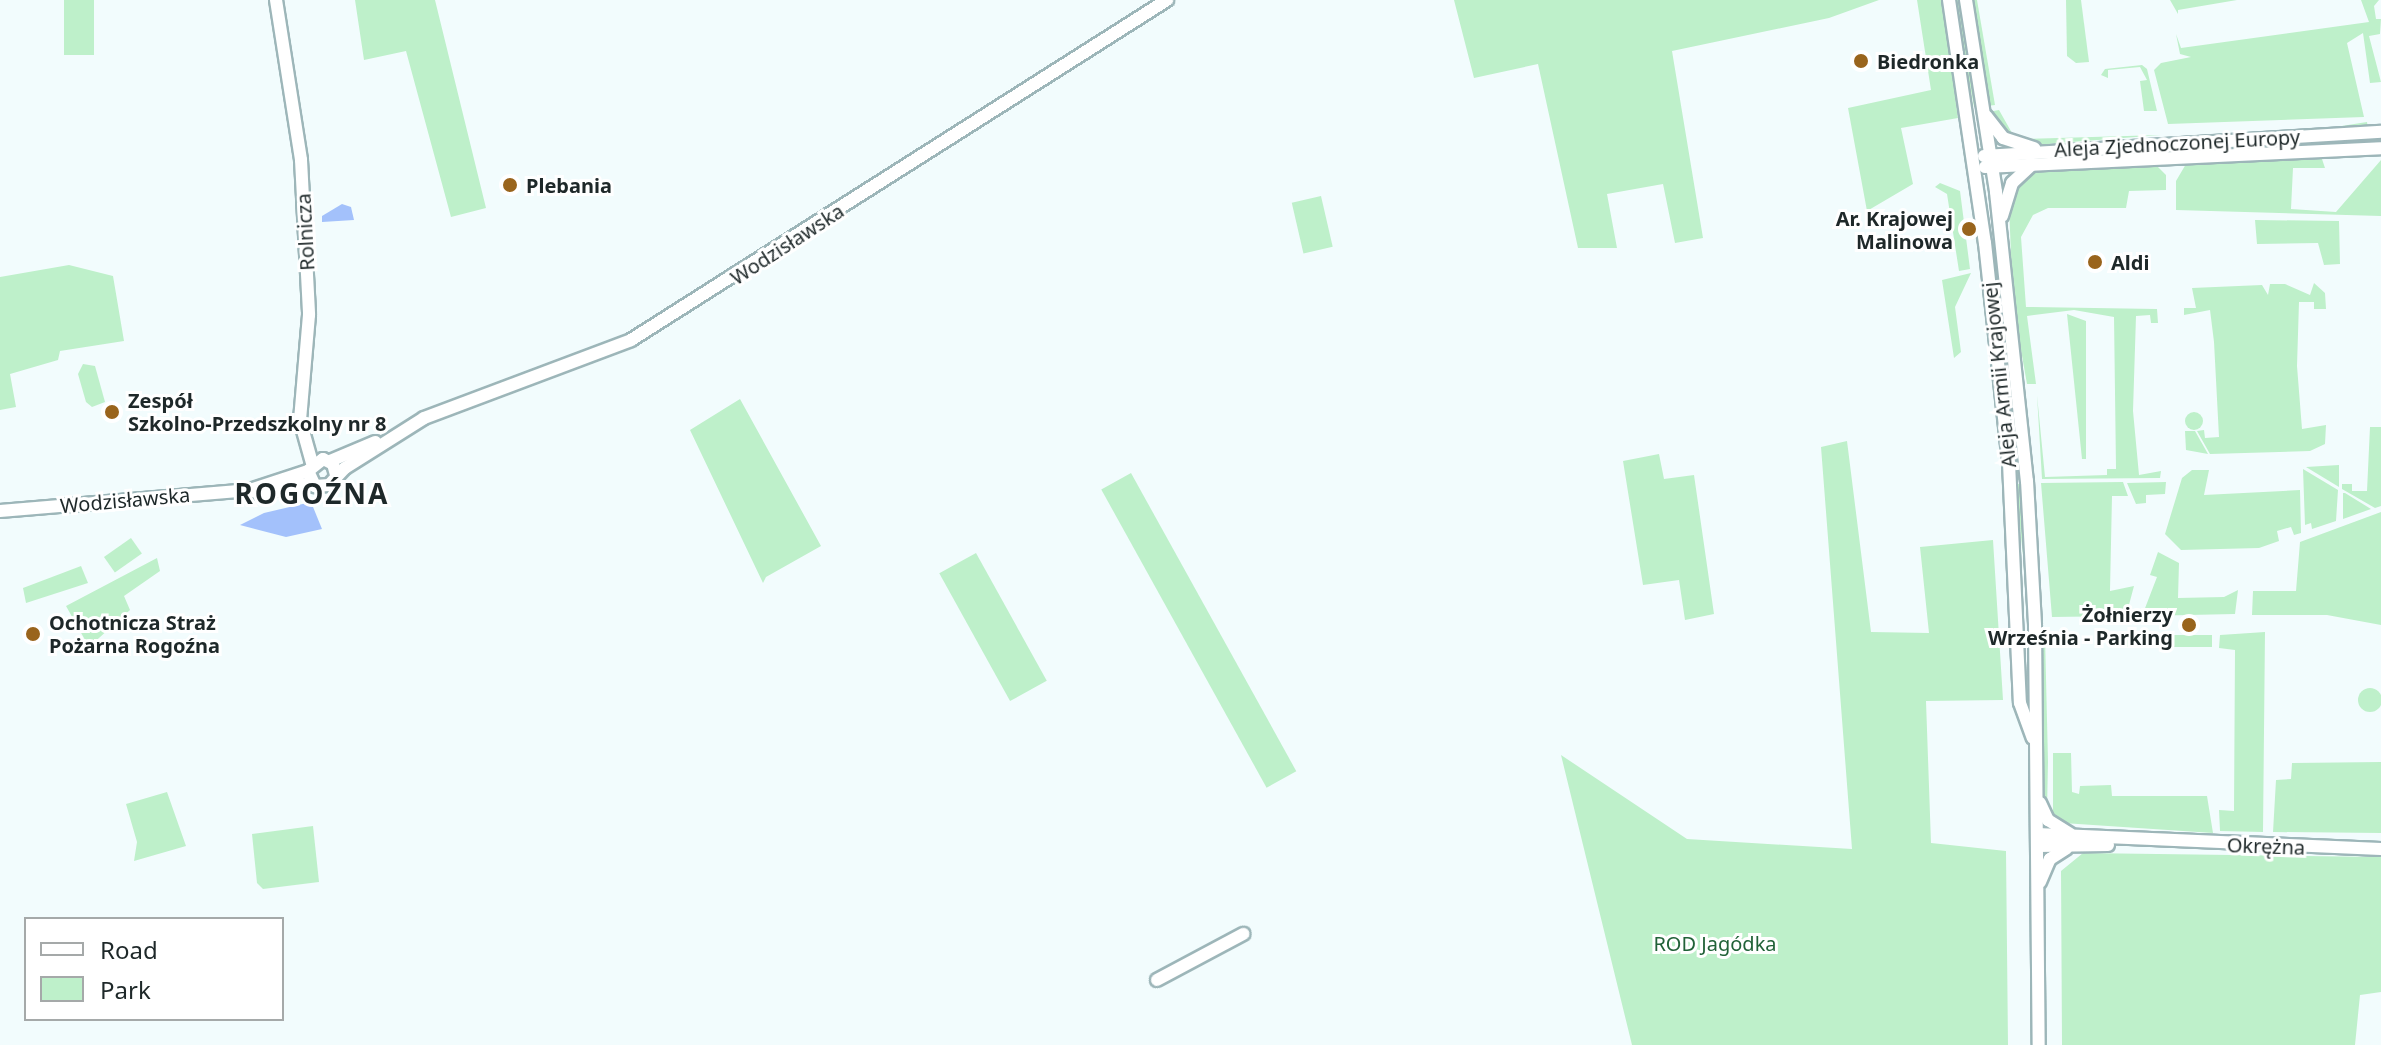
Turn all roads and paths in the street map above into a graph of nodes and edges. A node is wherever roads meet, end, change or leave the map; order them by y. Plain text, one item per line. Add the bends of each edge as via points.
1 (276, 0) edge
2 (1167, 0) edge
3 (1949, 0) edge
4 (1966, 0) edge
5 (1983, 109) junction
6 (2381, 132) edge
7 (2381, 148) edge
8 (2047, 151) junction
9 (1991, 161) junction
10 (1973, 162) junction
11 (2031, 165) junction
12 (2000, 227) junction
13 (382, 442) junction
14 (330, 461) junction
15 (311, 472) junction
16 (336, 475) junction
17 (0, 511) edge
18 (2037, 749) junction
19 (2037, 792) junction
20 (2037, 840) junction
21 (2074, 842) junction
22 (2381, 849) edge
23 (2037, 897) junction
24 (1243, 934) dead end
25 (1157, 980) dead end
26 (2039, 1045) edge

1 - 15 main road, Rolnicza via 301,160 309,315 300,420
2 - 13 main road, Wodzisławska via 631,340 457,403
3 - 10 main road, Aleja Armii Krajowej
4 - 5 main road, Aleja Armii Krajowej
5 - 8 main road via 2003,138
5 - 9 main road, Aleja Armii Krajowej
6 - 8 main road, Aleja Zjednoczonej Europy
7 - 11 main road, Aleja Zjednoczonej Europy
8 - 9 main road, Aleja Zjednoczonej Europy
9 - 10 main road, Aleja Zjednoczonej Europy
9 - 11 main road, Aleja Zjednoczonej Europy
9 - 12 main road, Aleja Armii Krajowej
10 - 18 main road, Aleja Armii Krajowej via 2011,481 2020,703
11 - 12 main road via 2009,187
12 - 18 main road, Aleja Armii Krajowej via 2028,494
13 - 14 main road, Wodzisławska
13 - 16 main road, Wodzisławska
14 - 15 main road, Wodzisławska
14 - 16 main road
15 - 16 main road, Wodzisławska via 324,487
15 - 17 main road, Wodzisławska via 250,490
18 - 19 main road, Aleja Armii Krajowej
19 - 20 main road, Aleja Armii Krajowej
19 - 21 main road via 2048,820
20 - 21 main road, Okrężna
20 - 23 main road, Aleja Armii Krajowej
21 - 22 main road, Okrężna
21 - 23 main road via 2047,862
23 - 26 main road, Aleja Armii Krajowej
24 - 25 main road

